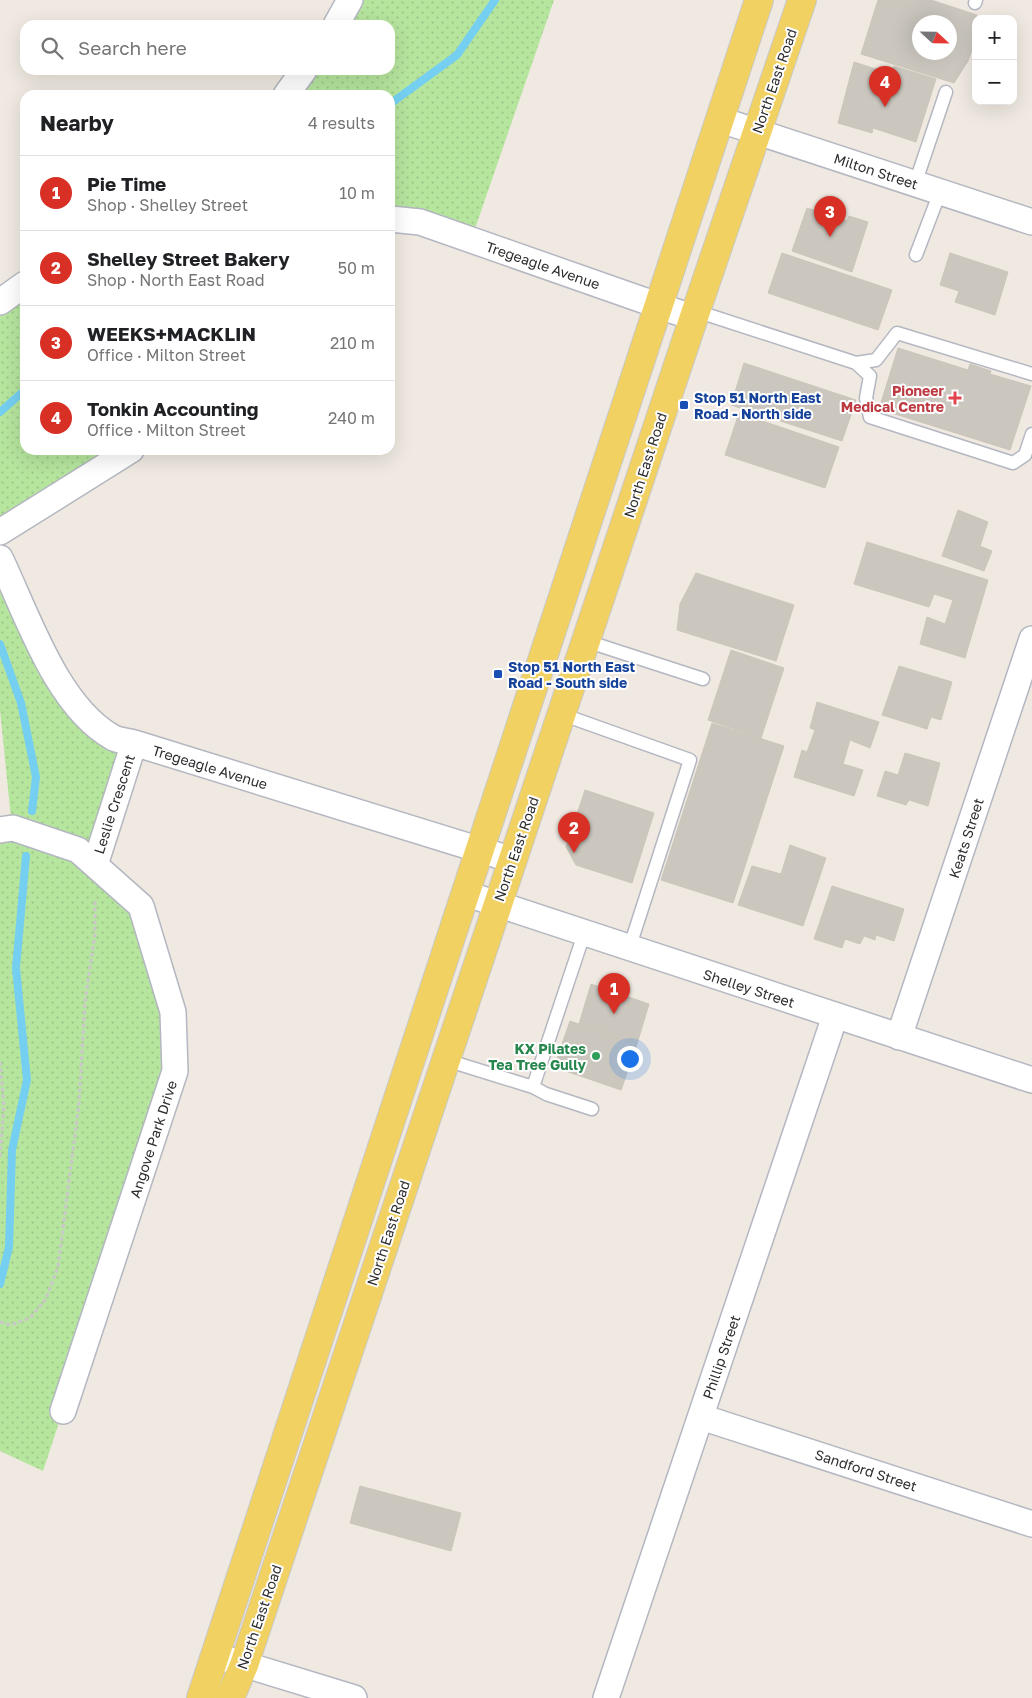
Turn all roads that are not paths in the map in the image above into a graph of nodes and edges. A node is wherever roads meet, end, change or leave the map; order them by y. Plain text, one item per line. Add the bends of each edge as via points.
1 (759, 0) edge
2 (802, 0) edge
3 (300, 75) edge
4 (290, 90) edge
5 (946, 92) dead end
6 (721, 120) junction
7 (757, 132) junction
8 (915, 184) junction
9 (940, 192) junction
10 (395, 220) edge
11 (1032, 222) edge
12 (916, 255) dead end
13 (20, 288) edge
14 (0, 302) edge
15 (660, 306) junction
16 (695, 314) junction
17 (856, 363) junction
18 (1032, 374) edge
19 (1032, 434) edge
20 (123, 455) edge
21 (0, 532) edge
22 (0, 558) edge
23 (586, 641) junction
24 (1031, 646) edge
25 (703, 679) dead end
26 (561, 714) junction
27 (134, 743) junction
28 (0, 830) edge
29 (482, 850) junction
30 (513, 860) junction
31 (94, 865) junction
32 (467, 894) junction
33 (497, 906) junction
34 (584, 934) junction
35 (629, 949) junction
36 (835, 1016) junction
37 (899, 1037) junction
38 (446, 1060) junction
39 (1032, 1080) edge
40 (532, 1087) junction
41 (592, 1109) dead end
42 (63, 1412) dead end
43 (700, 1416) junction
44 (1032, 1524) edge
45 (217, 1656) junction
46 (244, 1665) junction
47 (202, 1698) edge
48 (230, 1698) edge
49 (354, 1698) edge
50 (606, 1698) edge

1 - 6 main road, North East Road
2 - 7 main road, North East Road
3 - 4 street
5 - 8 lane
6 - 7 street, Milton Street
6 - 15 main road, North East Road
7 - 8 street, Milton Street
7 - 16 main road, North East Road
8 - 9 street, Milton Street
9 - 11 street, Milton Street
9 - 12 lane
10 - 15 street, Tregeagle Avenue via 420,222
13 - 14 street
15 - 16 street, Tregeagle Avenue
15 - 29 main road, North East Road
16 - 17 lane
16 - 23 main road, North East Road
17 - 18 lane via 876,360 897,333
17 - 19 lane via 870,376 866,398 870,417 1013,463 1025,455
20 - 21 street
22 - 27 street, Tregeagle Avenue via 52,670 71,699 113,738
23 - 25 lane
23 - 26 main road, North East Road
24 - 37 street, Keats Street
26 - 30 main road, North East Road
26 - 35 lane via 690,760
27 - 29 street, Tregeagle Avenue
27 - 31 street, Leslie Crescent
28 - 31 street, Angove Park Drive via 12,828 78,850
29 - 30 street, Tregeagle Avenue
29 - 32 main road, North East Road
30 - 33 main road, North East Road
31 - 42 street, Angove Park Drive via 141,906 173,1012 175,1071
32 - 33 street, Shelley Street
32 - 45 main road, North East Road
33 - 34 street, Shelley Street
33 - 38 main road, North East Road
34 - 35 street, Shelley Street
34 - 40 lane
35 - 36 street, Shelley Street
36 - 37 street, Shelley Street
36 - 43 street, Phillip Street
37 - 39 street, Shelley Street
38 - 40 lane
38 - 46 main road, North East Road
40 - 41 lane
43 - 44 street, Sandford Street
43 - 50 street, Phillip Street
45 - 46 street
45 - 47 main road, North East Road
46 - 48 main road, North East Road
46 - 49 street

